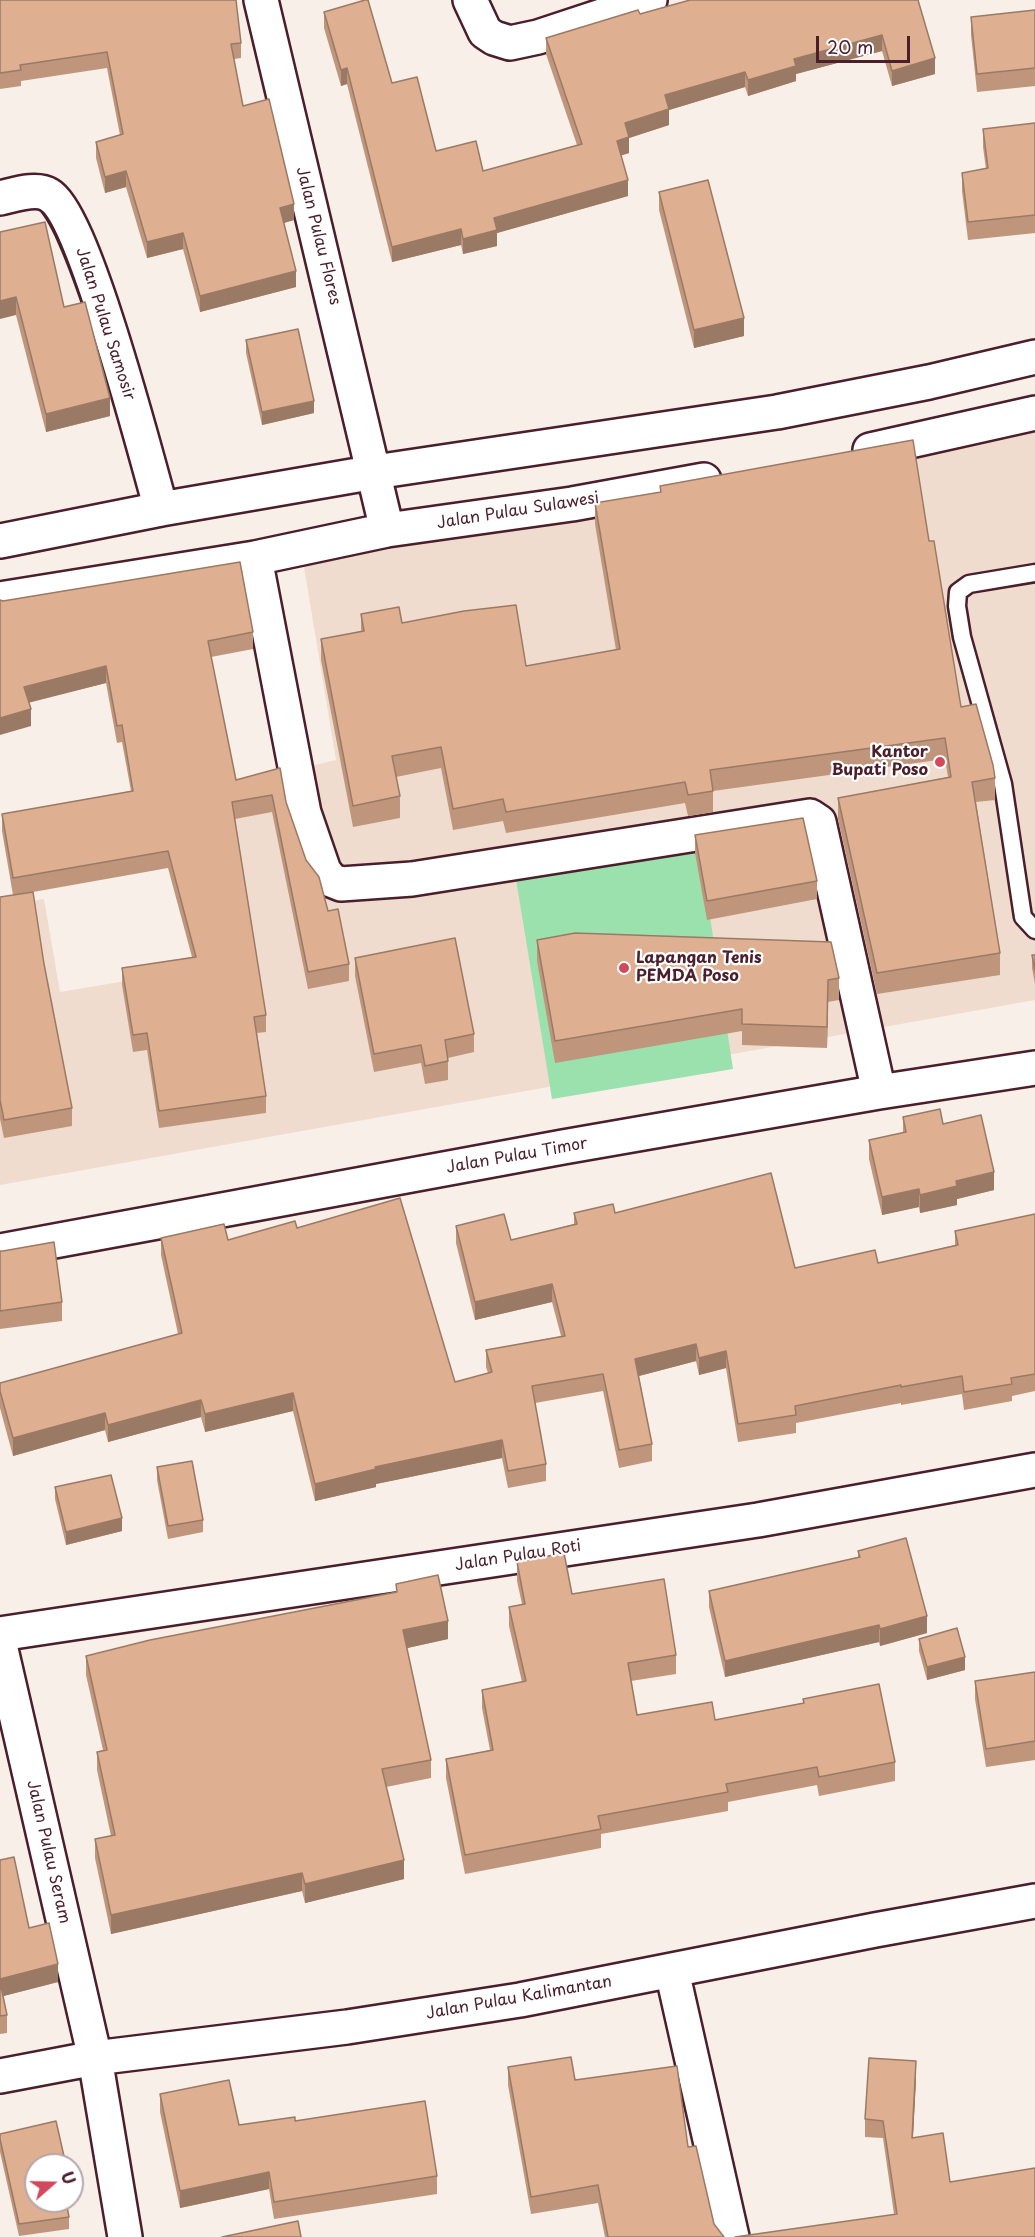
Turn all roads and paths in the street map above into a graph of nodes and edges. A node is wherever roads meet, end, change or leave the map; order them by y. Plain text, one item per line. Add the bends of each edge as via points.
1 (261, 0) edge
2 (470, 0) edge
3 (650, 0) edge
4 (0, 198) edge
5 (1035, 357) edge
6 (1035, 413) edge
7 (840, 455) edge
8 (375, 472) junction
9 (734, 475) edge
10 (161, 509) junction
11 (387, 530) junction
12 (0, 541) edge
13 (255, 558) junction
14 (1035, 573) edge
15 (0, 599) edge
16 (1035, 930) edge
17 (1035, 1068) edge
18 (879, 1092) junction
19 (0, 1251) edge
20 (1035, 1470) edge
21 (0, 1634) edge
22 (0, 1645) edge
23 (1035, 1901) edge
24 (672, 1971) junction
25 (95, 2058) junction
26 (0, 2076) edge
27 (125, 2237) edge
28 (732, 2237) edge

1 - 8 street, Jalan Pulau Flores
2 - 3 street via 485,32 510,43
4 - 10 street, Jalan Pulau Samosir via 39,191 59,202 66,215 113,339
5 - 8 street via 777,412
6 - 7 street
8 - 10 street
8 - 11 street, Jalan Pulau Flores
9 - 11 street, Jalan Pulau Sulawesi via 572,504
10 - 12 street
11 - 13 street, Jalan Pulau Sulawesi
13 - 15 street, Jalan Pulau Sulawesi
13 - 18 street via 304,813 324,871 331,880 341,884 412,879 810,816 819,822
14 - 16 lane via 969,584 958,592 957,606 1003,784 1023,917
17 - 18 street, Jalan Pulau Timor
18 - 19 street, Jalan Pulau Timor
20 - 21 street, Jalan Pulau Roti via 758,1520
22 - 25 street, Jalan Pulau Seram
23 - 24 street, Jalan Pulau Kalimantan
24 - 25 street, Jalan Pulau Kalimantan via 359,2025
24 - 28 street
25 - 26 street, Jalan Pulau Kalimantan
25 - 27 street, Jalan Pulau Seram

